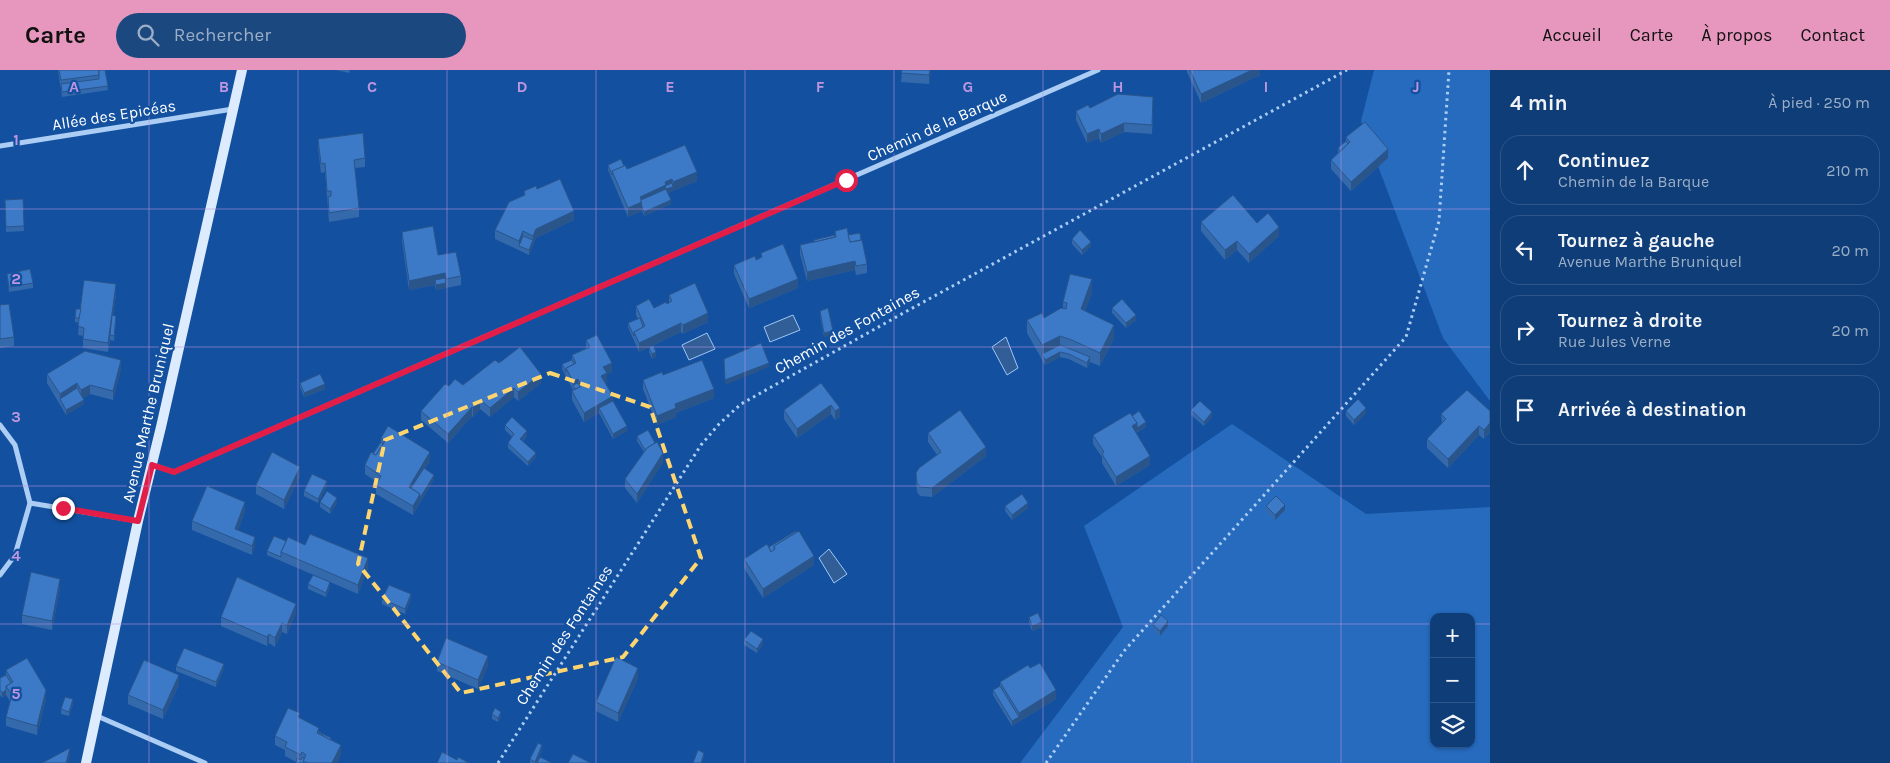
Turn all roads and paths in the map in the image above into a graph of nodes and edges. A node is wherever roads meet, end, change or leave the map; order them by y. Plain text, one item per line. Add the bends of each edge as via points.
1 (242, 70) edge
2 (1098, 70) edge
3 (1347, 70) edge
4 (1449, 70) edge
5 (233, 109) junction
6 (0, 146) edge
7 (0, 426) edge
8 (152, 465) junction
9 (30, 503) junction
10 (138, 521) junction
11 (0, 575) edge
12 (96, 716) junction
13 (86, 763) edge
14 (205, 763) edge
15 (498, 763) edge
16 (1046, 763) edge

1 - 5 street, Avenue Marthe Bruniquel
2 - 8 street, Chemin de la Barque via 174,472
3 - 15 path, Chemin des Fontaines via 740,404 701,445
4 - 16 path via 1439,221 1406,337 1124,651
5 - 6 street, Allée des Epicéas
5 - 8 street, Avenue Marthe Bruniquel
7 - 9 street via 15,446
8 - 10 street, Avenue Marthe Bruniquel
9 - 10 street
9 - 11 street via 15,555
10 - 12 street, Avenue Marthe Bruniquel
12 - 13 street, Avenue Marthe Bruniquel
12 - 14 street

